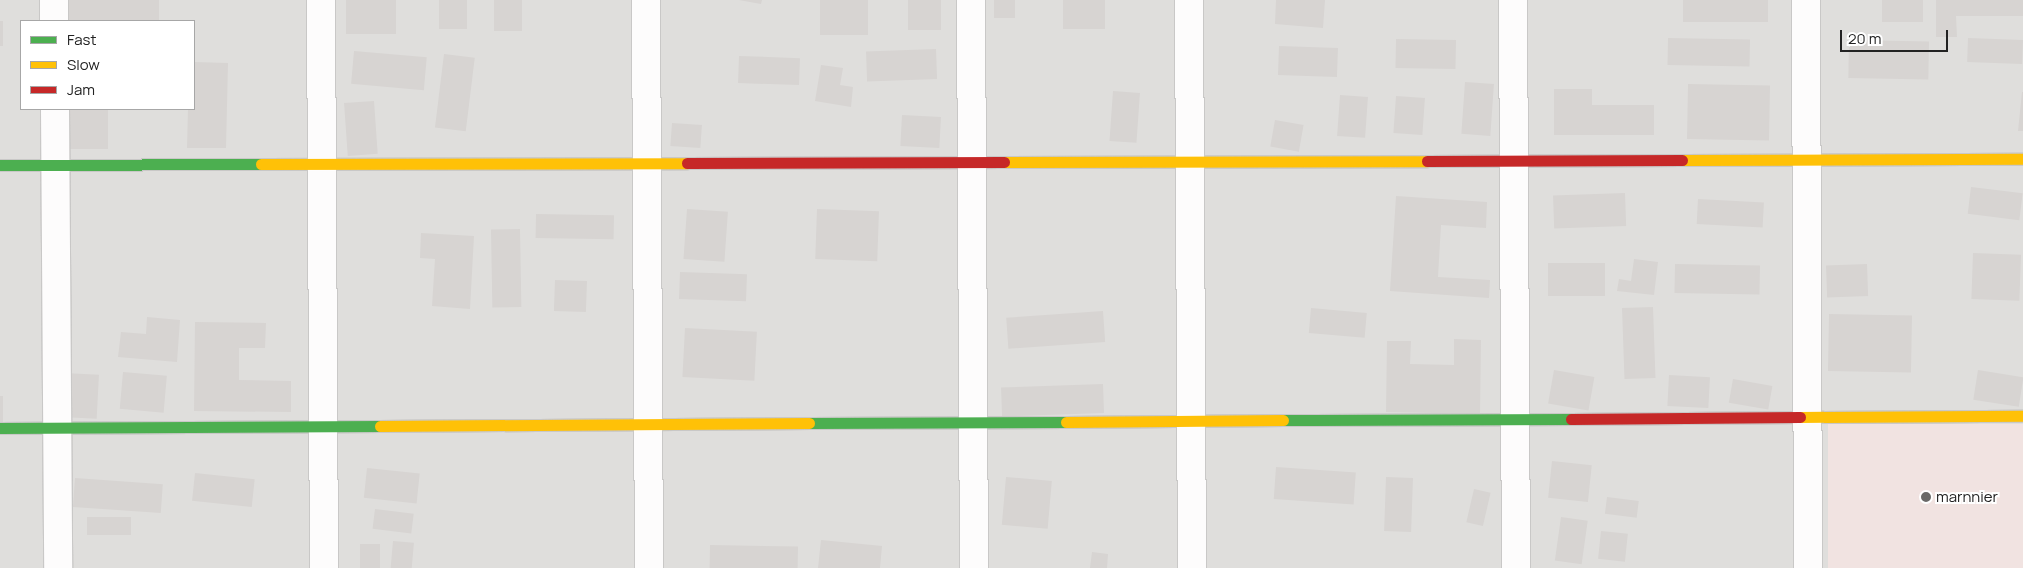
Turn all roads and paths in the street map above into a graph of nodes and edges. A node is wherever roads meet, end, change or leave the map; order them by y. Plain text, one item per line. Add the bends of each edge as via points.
1 (54, 0) edge
2 (321, 0) edge
3 (646, 0) edge
4 (972, 0) edge
5 (1189, 0) edge
6 (1513, 0) edge
7 (1806, 0) edge
8 (54, 20) edge
9 (55, 110) edge
10 (2023, 159) edge
11 (1514, 160) junction
12 (1806, 160) junction
13 (1190, 161) junction
14 (972, 162) junction
15 (647, 163) junction
16 (0, 164) edge
17 (55, 164) junction
18 (322, 164) junction
19 (2023, 416) edge
20 (1808, 417) junction
21 (1515, 418) junction
22 (1191, 420) junction
23 (973, 422) junction
24 (648, 424) junction
25 (323, 425) junction
26 (57, 427) junction
27 (0, 428) edge
28 (58, 568) edge
29 (324, 568) edge
30 (649, 568) edge
31 (974, 568) edge
32 (1192, 568) edge
33 (1516, 568) edge
34 (1808, 568) edge

1 - 8 street
2 - 18 street
3 - 15 street
4 - 14 street
5 - 13 street
6 - 11 street
7 - 12 street
9 - 17 street
10 - 12 street
11 - 12 street
11 - 13 street
11 - 21 street
12 - 20 street
13 - 14 street
13 - 22 street
14 - 15 street
14 - 23 street
15 - 18 street
15 - 24 street
16 - 17 street
17 - 18 street
17 - 26 street
18 - 25 street
19 - 20 street
20 - 21 street
20 - 34 street
21 - 22 street
21 - 33 street
22 - 23 street
22 - 32 street
23 - 24 street
23 - 31 street
24 - 25 street
24 - 30 street
25 - 26 street
25 - 29 street
26 - 27 street
26 - 28 street

